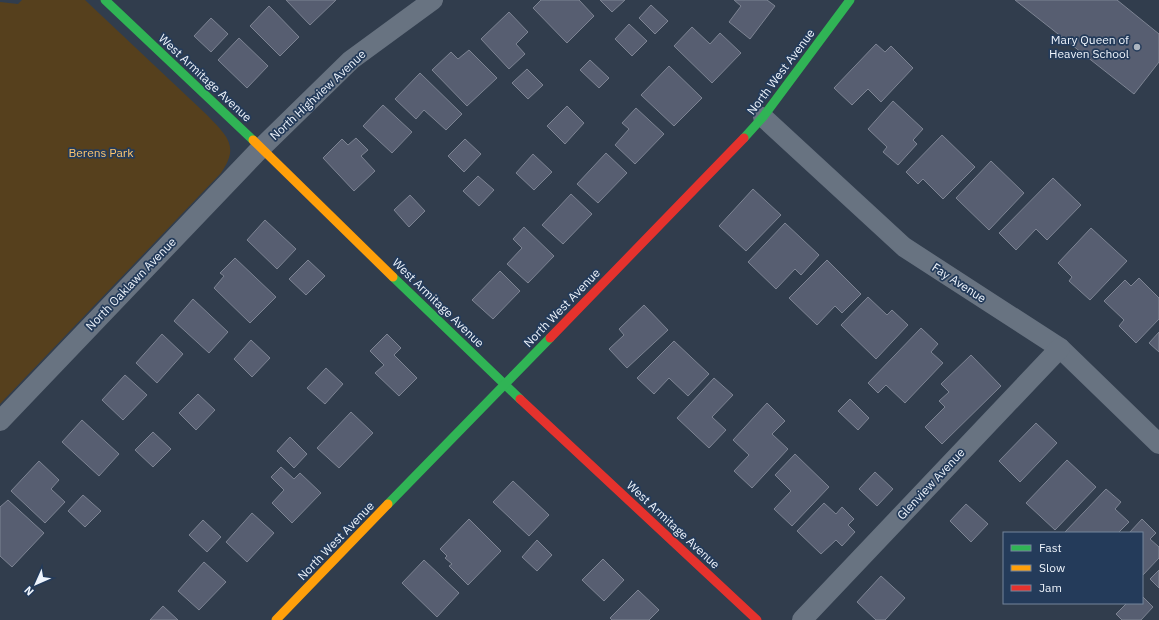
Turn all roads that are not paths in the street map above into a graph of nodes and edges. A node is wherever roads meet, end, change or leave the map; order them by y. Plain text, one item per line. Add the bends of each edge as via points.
1 (105, 0) edge
2 (433, 0) edge
3 (850, 0) edge
4 (763, 117) junction
5 (261, 148) junction
6 (1060, 348) junction
7 (504, 384) junction
8 (0, 421) edge
9 (1159, 444) edge
10 (276, 620) edge
11 (757, 620) edge
12 (802, 620) edge

1 - 5 street, West Armitage Avenue
2 - 5 street, North Highview Avenue via 351,60
3 - 4 street, North West Avenue
4 - 6 street, Fay Avenue via 904,247
4 - 7 street, North West Avenue
5 - 7 street, West Armitage Avenue
5 - 8 street, North Oaklawn Avenue
6 - 9 street, Fay Avenue
6 - 12 street, Glenview Avenue
7 - 10 street, North West Avenue
7 - 11 street, West Armitage Avenue

